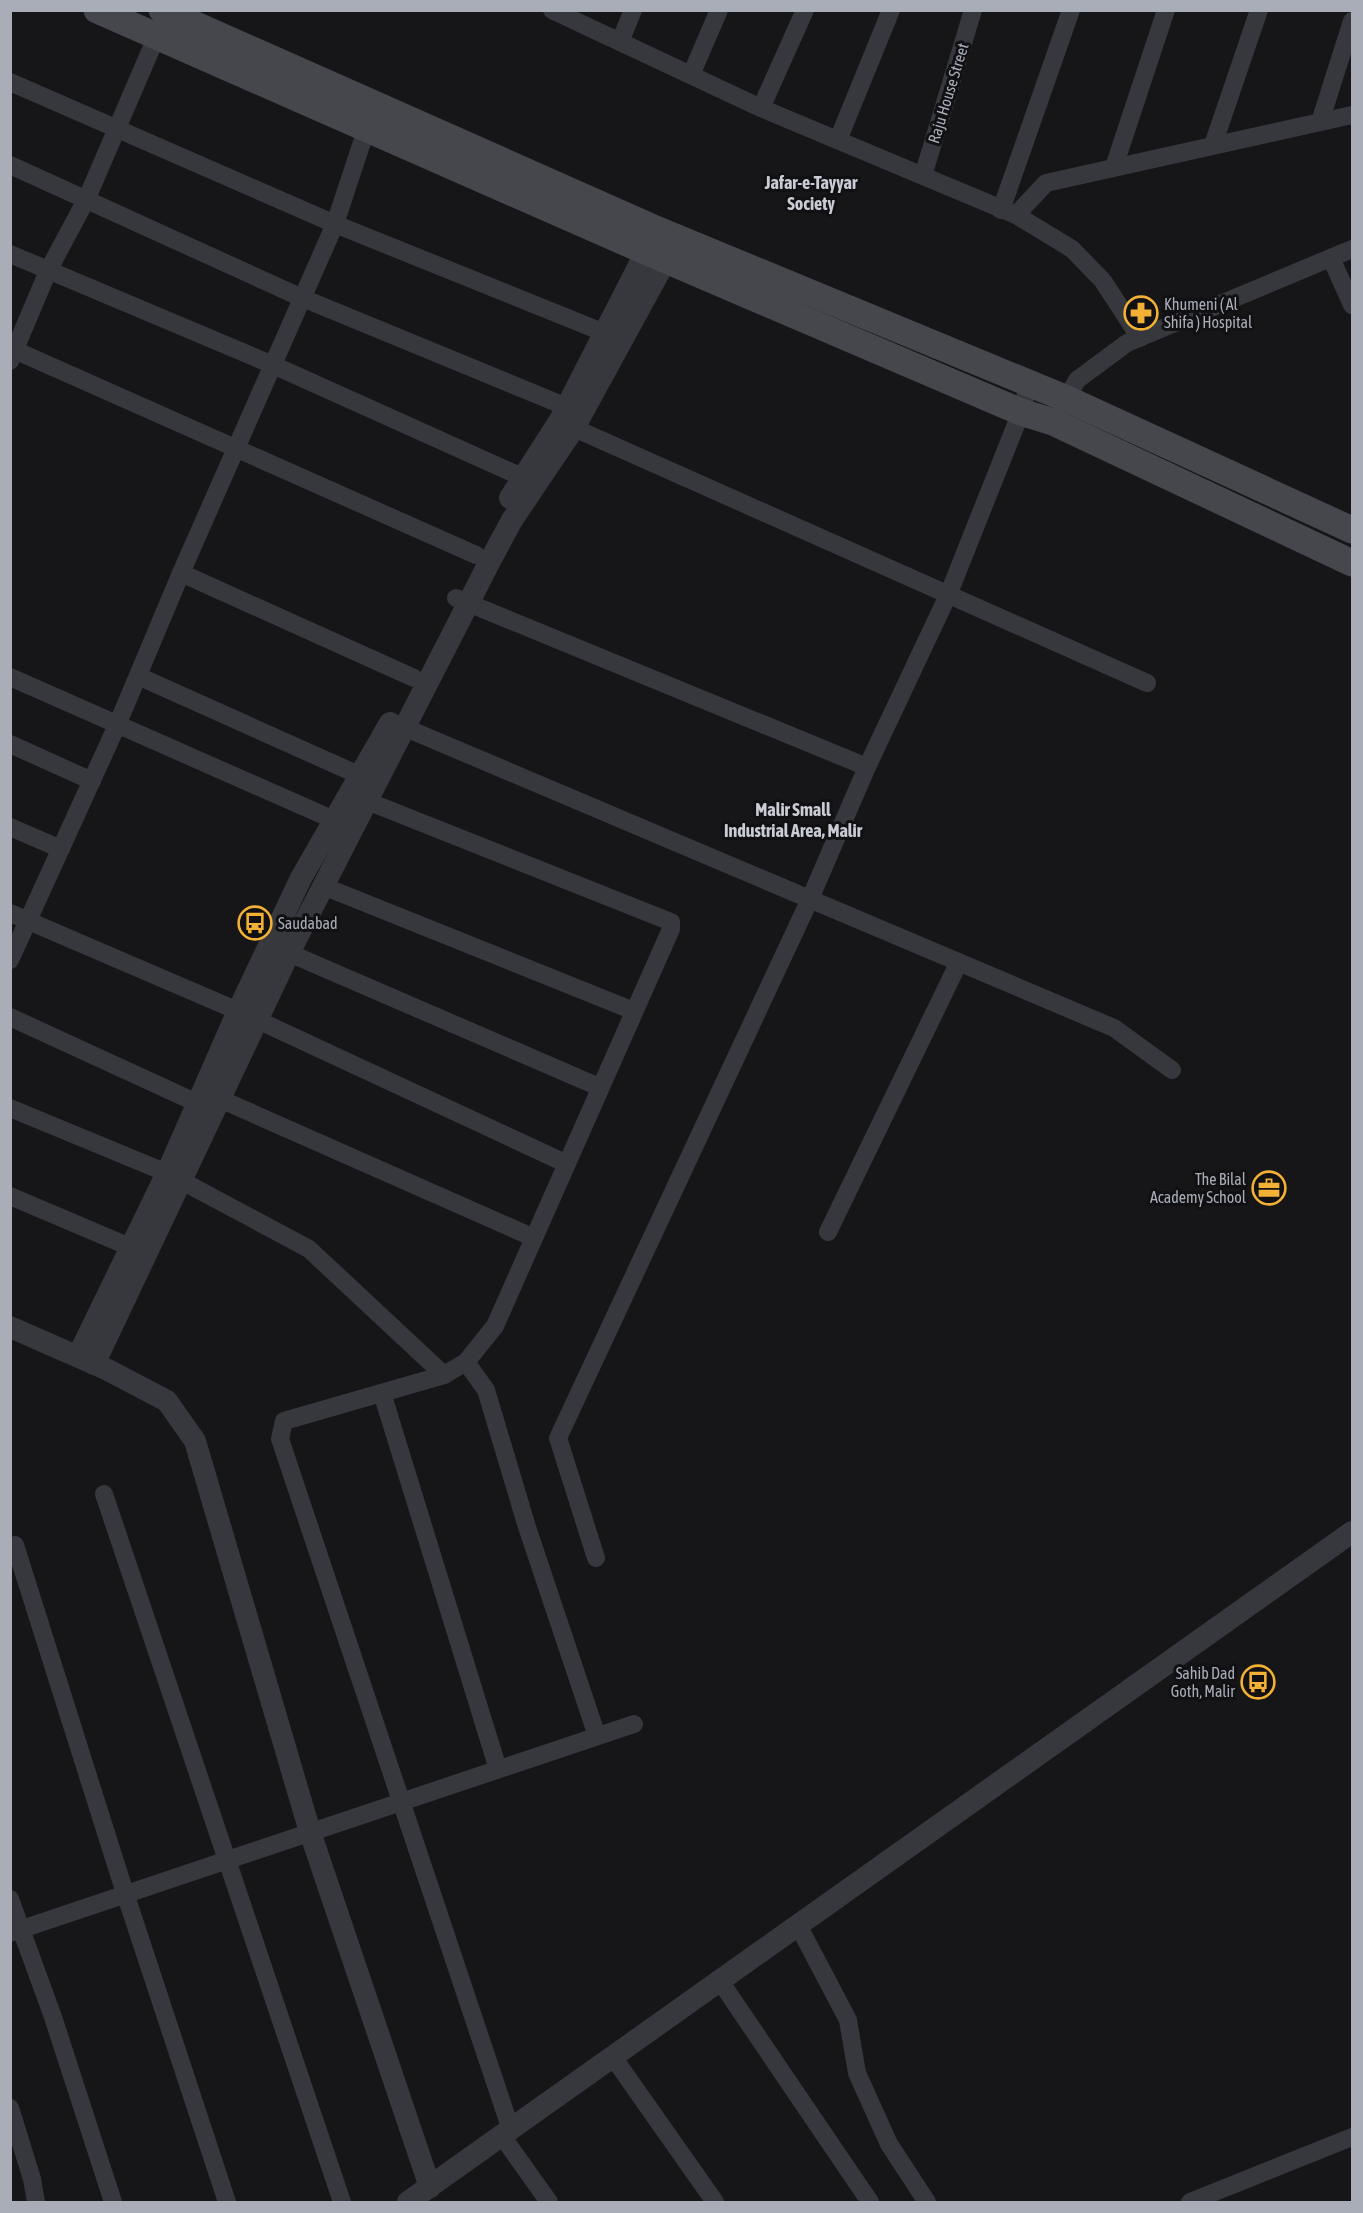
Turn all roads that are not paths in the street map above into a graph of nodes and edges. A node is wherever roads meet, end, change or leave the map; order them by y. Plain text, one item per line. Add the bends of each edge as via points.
1 (96, 10) edge
2 (552, 10) edge
3 (633, 10) edge
4 (719, 10) edge
5 (805, 10) edge
6 (891, 10) edge
7 (973, 10) edge
8 (1071, 10) edge
9 (1166, 10) edge
10 (1259, 10) edge
11 (162, 20) edge
12 (1353, 21) edge
13 (620, 42) junction
14 (691, 75) junction
15 (10, 82) edge
16 (762, 108) junction
17 (1353, 115) edge
18 (370, 117) junction
19 (1320, 122) junction
20 (118, 130) junction
21 (838, 140) junction
22 (1213, 145) junction
23 (10, 165) edge
24 (1114, 168) junction
25 (923, 176) junction
26 (87, 198) junction
27 (1008, 212) junction
28 (334, 224) junction
29 (662, 245) junction
30 (1353, 249) edge
31 (10, 254) edge
32 (1331, 258) junction
33 (48, 271) junction
34 (300, 297) junction
35 (1353, 305) edge
36 (605, 333) junction
37 (1140, 338) junction
38 (12, 353) edge
39 (600, 362) junction
40 (273, 365) junction
41 (1029, 383) junction
42 (1067, 399) junction
43 (1021, 412) junction
44 (571, 417) junction
45 (1053, 423) junction
46 (237, 451) junction
47 (522, 477) junction
48 (1353, 530) edge
49 (476, 555) junction
50 (1353, 563) edge
51 (181, 573) junction
52 (949, 593) junction
53 (462, 601) junction
54 (138, 676) junction
55 (10, 677) edge
56 (414, 678) junction
57 (1147, 683) dead end
58 (118, 723) junction
59 (398, 725) junction
60 (10, 744) edge
61 (867, 767) junction
62 (361, 776) junction
63 (92, 781) junction
64 (367, 801) junction
65 (334, 820) junction
66 (10, 827) edge
67 (61, 849) junction
68 (323, 886) junction
69 (810, 899) junction
70 (10, 913) edge
71 (28, 921) junction
72 (289, 954) junction
73 (10, 960) edge
74 (959, 963) junction
75 (634, 1011) junction
76 (247, 1016) junction
77 (10, 1017) edge
78 (1173, 1070) dead end
79 (599, 1087) junction
80 (220, 1099) junction
81 (197, 1103) junction
82 (10, 1108) edge
83 (565, 1163) junction
84 (174, 1178) junction
85 (10, 1196) edge
86 (828, 1232) dead end
87 (532, 1237) junction
88 (130, 1247) junction
89 (10, 1327) edge
90 (86, 1360) junction
91 (466, 1362) junction
92 (444, 1375) junction
93 (382, 1393) junction
94 (104, 1494) dead end
95 (1353, 1532) edge
96 (15, 1545) dead end
97 (596, 1558) dead end
98 (634, 1724) dead end
99 (597, 1736) junction
100 (498, 1769) junction
101 (401, 1801) junction
102 (310, 1832) junction
103 (226, 1859) junction
104 (125, 1893) junction
105 (10, 1899) edge
106 (798, 1925) junction
107 (15, 1930) edge
108 (720, 1981) junction
109 (613, 2057) junction
110 (10, 2108) edge
111 (506, 2133) junction
112 (1353, 2137) edge
113 (416, 2198) edge
114 (36, 2202) edge
115 (113, 2202) edge
116 (227, 2202) edge
117 (342, 2202) edge
118 (549, 2202) edge
119 (715, 2202) edge
120 (870, 2202) edge
121 (927, 2202) edge
122 (1190, 2202) edge

1 - 11 main road
2 - 13 street
3 - 13 street
4 - 14 street
5 - 16 street
6 - 21 street
7 - 25 street, Raju House Street
8 - 27 street
9 - 24 street
10 - 22 street
11 - 18 main road
11 - 20 street
12 - 19 street
13 - 14 street
14 - 16 street
15 - 20 street
16 - 21 street
17 - 19 street
18 - 28 street
18 - 29 main road
19 - 22 street
20 - 26 street
20 - 28 street
21 - 25 street
22 - 24 street
23 - 26 street
24 - 27 street via 1046,183
25 - 27 street
26 - 33 street
26 - 34 street
27 - 37 street via 1072,249 1103,281
28 - 34 street
28 - 36 street
29 - 36 street
29 - 39 street
29 - 41 main road
29 - 43 main road
30 - 32 street
31 - 33 street
32 - 35 street
32 - 37 street
33 - 38 street
33 - 40 street
34 - 40 street
34 - 44 street
36 - 39 street
37 - 42 street via 1127,343 1077,380
38 - 46 street
39 - 44 street
40 - 46 street
40 - 47 street
41 - 42 main road
41 - 43 street
42 - 45 street
42 - 48 main road
43 - 45 main road
43 - 52 street
44 - 47 street
44 - 52 street
44 - 53 street
45 - 50 main road
46 - 49 street
46 - 51 street
47 - 49 street
49 - 53 street
51 - 54 street
51 - 56 street
52 - 57 street
52 - 61 street
53 - 56 street
53 - 59 street
53 - 61 street
54 - 58 street
54 - 62 street
55 - 58 street
56 - 59 street
58 - 63 street
58 - 65 street
59 - 62 street
59 - 64 street
59 - 69 street
60 - 63 street
61 - 69 street
62 - 65 street
63 - 67 street
64 - 68 street
64 - 75 street via 671,922
65 - 76 street via 301,878
66 - 67 street
67 - 71 street
68 - 72 street
68 - 75 street
69 - 74 street
69 - 97 street via 558,1438
70 - 71 street
71 - 73 street
71 - 76 street
72 - 76 street
72 - 79 street
74 - 78 street via 1114,1028
74 - 86 street
75 - 79 street
76 - 80 street
76 - 81 street
76 - 83 street
77 - 81 street
79 - 83 street
80 - 84 street
80 - 87 street
81 - 84 street
82 - 84 street
83 - 87 street
84 - 88 street
84 - 90 street
84 - 92 street via 309,1249
85 - 88 street
87 - 91 street via 495,1326
88 - 90 street
89 - 90 street
90 - 102 street via 168,1401 195,1441
91 - 92 street
91 - 99 street via 486,1390
92 - 93 street
93 - 100 street
93 - 101 street via 284,1421 280,1439
94 - 103 street
95 - 106 street
96 - 104 street
98 - 99 street
99 - 100 street
100 - 101 street
101 - 102 street
101 - 111 street
102 - 103 street
102 - 113 street
103 - 104 street
103 - 117 street
104 - 107 street
104 - 116 street
105 - 107 street
106 - 108 street
106 - 121 street via 848,2020 857,2073 889,2144
107 - 115 street via 53,2017
108 - 109 street
108 - 120 street
109 - 111 street
109 - 119 street
110 - 114 street
111 - 113 street
111 - 118 street
112 - 122 street

